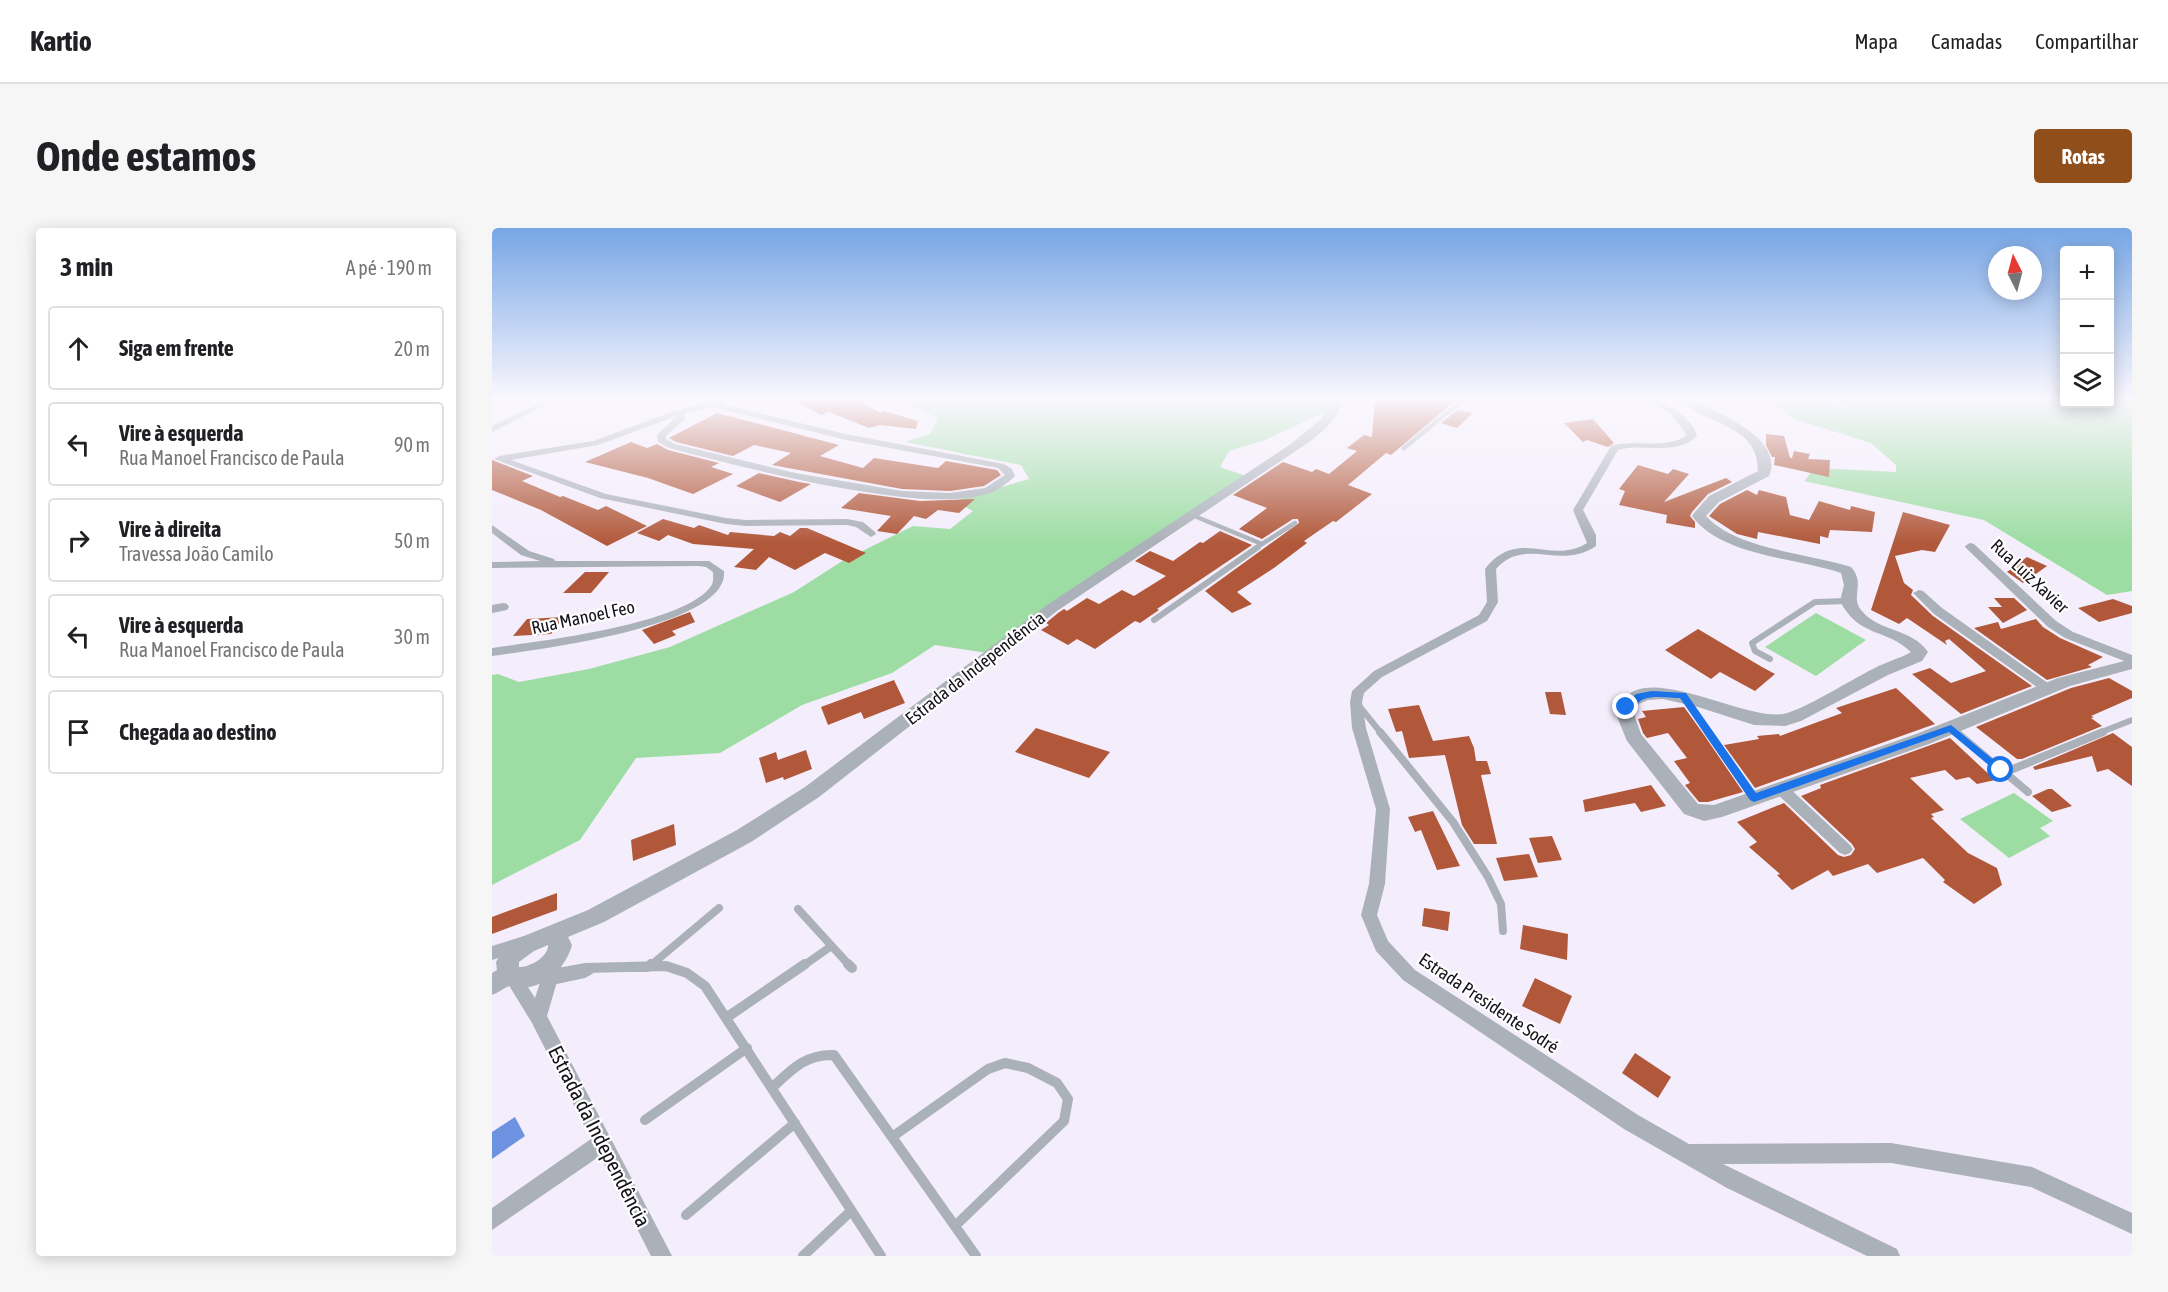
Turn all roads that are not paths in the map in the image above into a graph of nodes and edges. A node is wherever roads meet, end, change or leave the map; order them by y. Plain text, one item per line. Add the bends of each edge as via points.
1 (566, 448) edge
2 (680, 448) edge
3 (905, 448) edge
4 (1290, 448) edge
5 (1614, 448) edge
6 (1757, 448) edge
7 (496, 460) edge
8 (1192, 515) junction
9 (1295, 523) dead end
10 (492, 528) edge
11 (871, 534) dead end
12 (1262, 544) junction
13 (1971, 546) dead end
14 (564, 564) junction
15 (492, 565) edge
16 (1919, 593) dead end
17 (1848, 601) junction
18 (1154, 620) dead end
19 (492, 652) edge
20 (1770, 659) dead end
21 (2132, 662) edge
22 (2048, 689) junction
23 (1682, 695) junction
24 (1356, 702) junction
25 (2132, 720) edge
26 (1951, 728) junction
27 (2001, 770) junction
28 (1780, 788) junction
29 (2028, 792) dead end
30 (1754, 798) junction
31 (1845, 849) dead end
32 (719, 908) dead end
33 (798, 909) dead end
34 (596, 916) junction
35 (1503, 931) dead end
36 (536, 939) junction
37 (830, 947) junction
38 (555, 966) junction
39 (648, 966) junction
40 (852, 968) dead end
41 (503, 971) edge
42 (538, 1017) junction
43 (726, 1018) junction
44 (747, 1048) junction
45 (773, 1087) junction
46 (645, 1120) dead end
47 (795, 1123) junction
48 (892, 1137) junction
49 (603, 1142) junction
50 (1686, 1154) junction
51 (851, 1211) junction
52 (686, 1215) dead end
53 (492, 1220) edge
54 (2132, 1224) edge
55 (955, 1226) junction
56 (663, 1256) edge
57 (803, 1256) edge
58 (881, 1256) edge
59 (976, 1256) edge
60 (1890, 1256) edge

1 - 7 street
2 - 3 street via 798,478 878,490 962,497 990,491 1008,479 1010,471 1001,466
4 - 8 street, Estrada da Independência
5 - 24 street via 1578,510 1593,538 1589,548 1573,554 1532,550 1502,557 1490,569 1491,612 1366,683
6 - 17 street via 1764,473 1714,499 1700,516 1702,522 1734,539 1846,570 1852,576
7 - 11 street via 616,499 746,523 847,522 859,524
8 - 12 lane
8 - 34 street, Estrada da Independência via 1028,625 812,792 744,836
9 - 12 lane
10 - 14 street via 525,553
12 - 18 lane
13 - 21 street, Rua Luiz Xavier via 2052,624
14 - 15 street
14 - 19 street, Rua Manoel Feo via 709,564 718,571 719,579 705,597 670,615 610,633
16 - 22 street via 1938,611
17 - 20 lane via 1815,602 1752,643 1755,651
17 - 23 street via 1862,621 1907,640 1920,651 1916,657 1786,720 1757,720
21 - 22 street
22 - 26 street
23 - 30 lane
23 - 30 street via 1652,694 1630,703 1625,714 1633,736 1691,809 1715,812
24 - 35 lane via 1453,822 1501,904
24 - 50 street, Estrada Presidente Sodré via 1359,728 1383,809 1377,884 1369,915 1382,946 1409,975 1479,1023
25 - 27 lane via 2008,771
26 - 27 lane
26 - 28 street
27 - 29 lane
28 - 30 street
28 - 31 street
32 - 39 lane
33 - 37 lane
34 - 36 street, Estrada da Independência
34 - 38 street, Estrada da Independência
36 - 38 street via 559,940
36 - 41 street via 516,951
37 - 40 lane
37 - 43 lane
38 - 39 lane via 584,974 591,969
38 - 41 street via 524,977
38 - 42 street, Estrada da Independência
39 - 43 lane via 666,966 687,973 705,986
41 - 42 street, Estrada da Independência
42 - 49 street, Estrada da Independência
43 - 44 lane
44 - 45 lane
44 - 46 lane
45 - 47 lane
45 - 48 lane via 808,1056 834,1055
47 - 51 lane
47 - 52 lane
48 - 55 lane
48 - 55 lane via 988,1068 1005,1063 1028,1068 1057,1083 1068,1099 1064,1122
49 - 53 street
49 - 56 street, Estrada da Independência
50 - 54 street via 1891,1153 2032,1177
50 - 60 street, Estrada Presidente Sodré
51 - 57 lane
51 - 58 lane
55 - 59 lane

